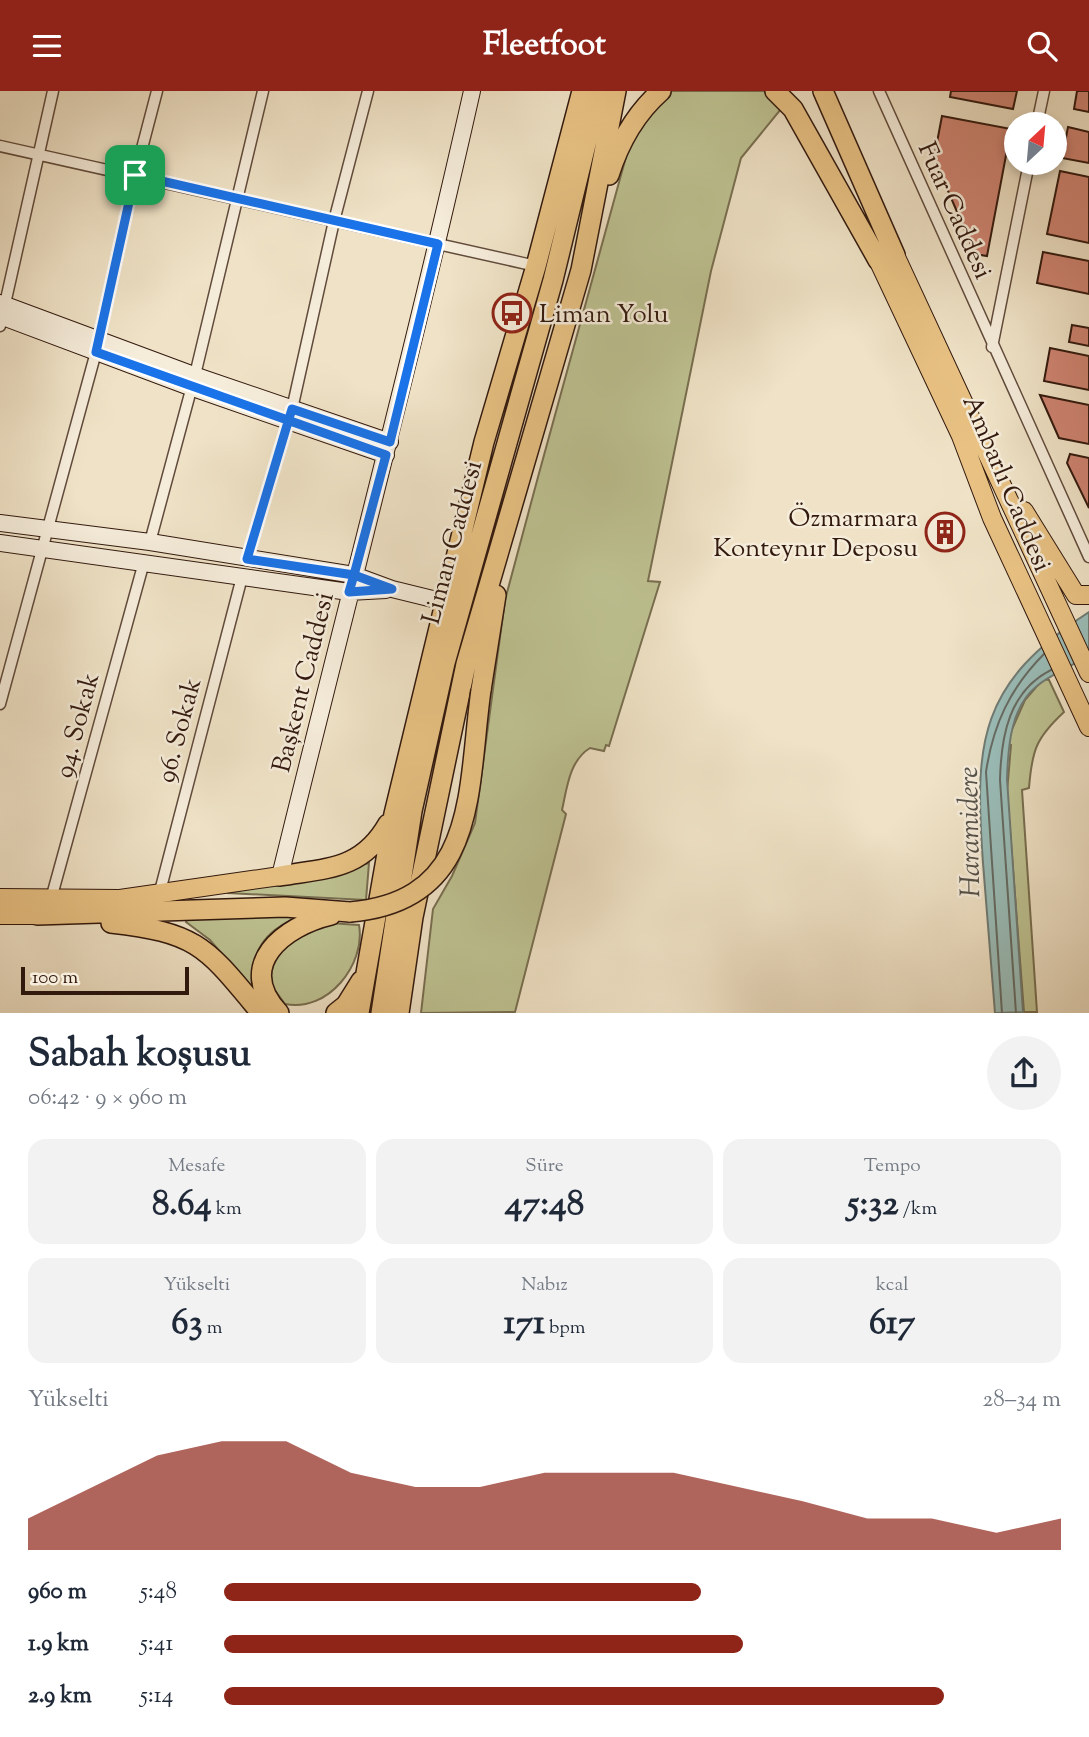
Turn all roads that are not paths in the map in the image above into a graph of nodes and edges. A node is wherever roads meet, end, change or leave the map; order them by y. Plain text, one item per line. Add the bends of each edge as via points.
1 (53, 91) edge
2 (157, 91) edge
3 (263, 91) edge
4 (368, 91) edge
5 (472, 91) edge
6 (582, 91) edge
7 (599, 91) edge
8 (616, 91) edge
9 (661, 91) edge
10 (775, 91) edge
11 (797, 91) edge
12 (823, 91) edge
13 (879, 91) edge
14 (1044, 91) edge
15 (1040, 112) edge
16 (0, 146) edge
17 (38, 154) junction
18 (135, 175) junction
19 (1027, 175) edge
20 (235, 199) junction
21 (334, 221) junction
22 (438, 244) junction
23 (887, 257) junction
24 (536, 266) junction
25 (581, 270) junction
26 (1, 313) edge
27 (97, 345) junction
28 (992, 347) junction
29 (194, 381) junction
30 (290, 416) junction
31 (388, 449) junction
32 (522, 467) junction
33 (1000, 480) junction
34 (0, 523) edge
35 (48, 530) junction
36 (150, 541) junction
37 (0, 543) edge
38 (43, 549) junction
39 (1089, 557) edge
40 (247, 559) junction
41 (144, 562) junction
42 (354, 575) junction
43 (242, 577) junction
44 (392, 589) junction
45 (349, 592) junction
46 (1088, 596) edge
47 (445, 602) junction
48 (1089, 673) edge
49 (0, 704) edge
50 (1089, 727) edge
51 (394, 814) junction
52 (280, 876) junction
53 (159, 895) junction
54 (0, 898) edge
55 (51, 899) junction
56 (350, 912) junction
57 (0, 915) edge
58 (37, 915) junction
59 (408, 952) junction
60 (370, 957) junction
61 (261, 1013) edge
62 (279, 1013) edge
63 (336, 1013) edge
64 (359, 1013) edge
65 (381, 1013) edge
66 (399, 1013) edge
67 (407, 1013) edge

1 - 17 street
2 - 18 street
3 - 20 street
4 - 21 street
5 - 22 street, Başkent Caddesi
6 - 24 highway
7 - 65 highway, Liman Caddesi via 552,280 445,663 412,811
8 - 25 highway, Liman Caddesi
9 - 25 highway via 629,128 613,161
10 - 23 highway via 793,109
11 - 23 highway
12 - 23 highway
13 - 28 street, Fuar Caddesi
14 - 15 street
16 - 17 street
17 - 18 street
17 - 26 street
18 - 20 street
18 - 27 street
19 - 28 street, Fuar Caddesi
20 - 21 street
20 - 29 street
21 - 22 street
21 - 30 street
22 - 24 street
22 - 31 street, Başkent Caddesi
23 - 33 main road, Ambarlı Caddesi
23 - 50 main road, Ambarlı Caddesi via 992,518
24 - 47 highway via 484,442
25 - 32 highway, Liman Caddesi
26 - 27 street
27 - 29 street
27 - 35 street
28 - 39 street, Fuar Caddesi
29 - 30 street
29 - 36 street
30 - 31 street
30 - 40 street
31 - 42 street, Başkent Caddesi
32 - 56 highway, bridge via 465,806 452,853 427,887 407,899 379,909
32 - 59 highway, Liman Caddesi via 466,664
33 - 46 main road via 1031,520 1076,594
33 - 48 main road, Ambarlı Caddesi
34 - 35 street
35 - 36 street
35 - 38 street
36 - 40 street
37 - 38 street
38 - 41 street
38 - 49 street
40 - 42 street
41 - 43 street
41 - 55 street, 94. Sokak
42 - 44 street
42 - 45 street, Başkent Caddesi
43 - 45 street
43 - 53 street, 96. Sokak
44 - 45 street
44 - 47 street
45 - 52 street, Başkent Caddesi
47 - 51 highway
51 - 52 highway via 364,855 339,866
51 - 60 highway
52 - 53 main road
53 - 55 main road
54 - 55 main road
56 - 58 highway via 285,907
56 - 62 highway via 293,928 268,951 261,983
57 - 58 main road
58 - 61 highway via 166,931 193,941 214,957
59 - 66 highway, Liman Caddesi
59 - 67 highway
60 - 63 highway via 359,986
60 - 64 highway

